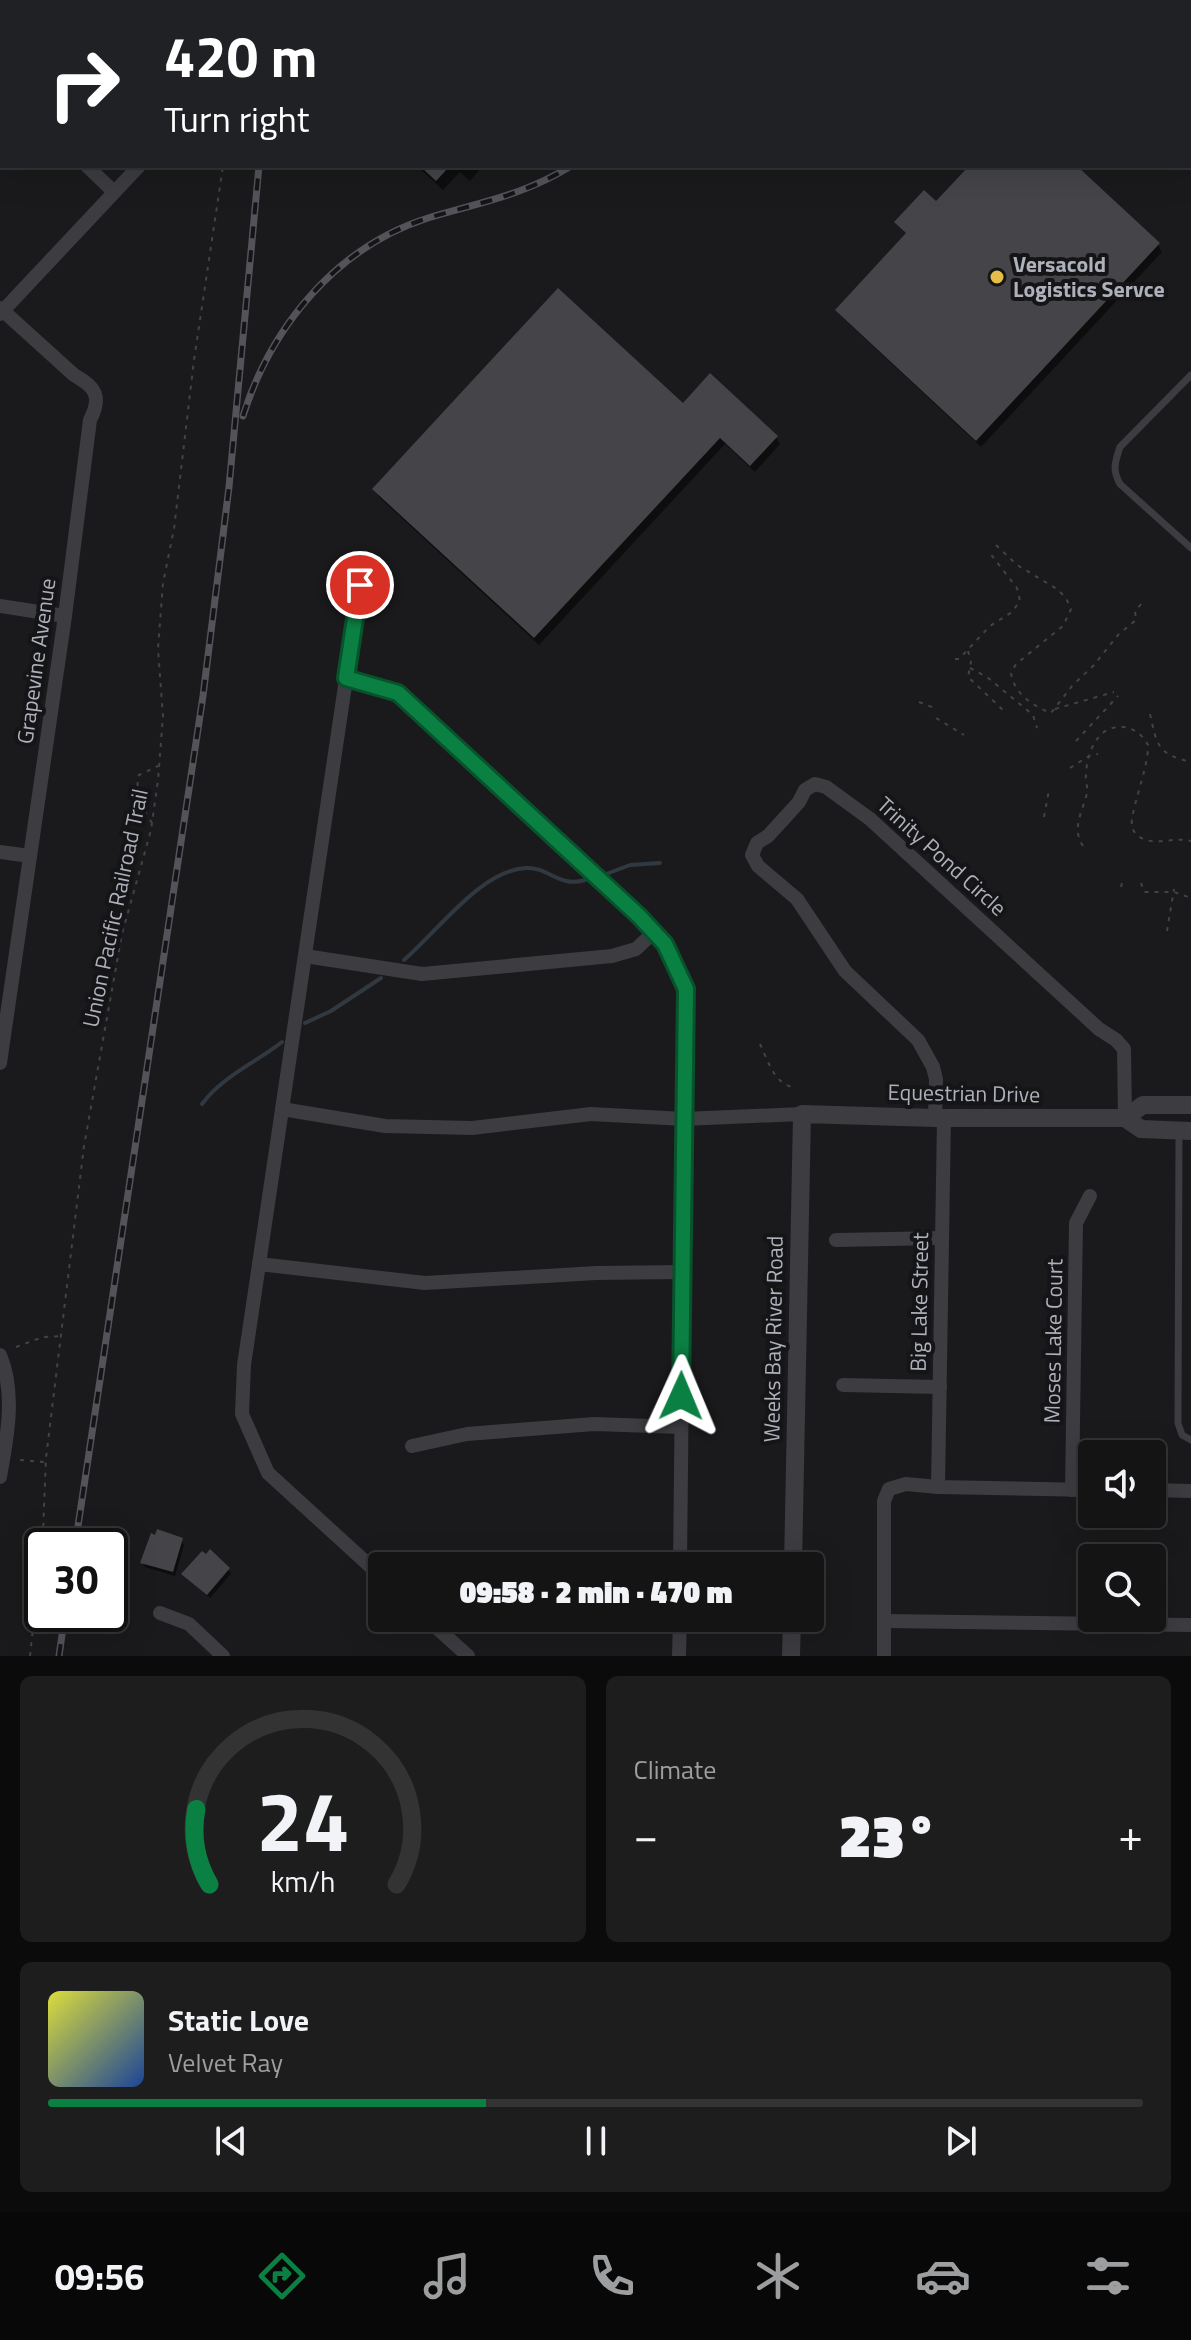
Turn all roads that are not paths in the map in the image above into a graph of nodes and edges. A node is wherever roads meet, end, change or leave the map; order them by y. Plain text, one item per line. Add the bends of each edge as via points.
1 (89, 168) edge
2 (137, 168) edge
3 (114, 192) junction
4 (1, 311) edge
5 (1191, 375) edge
6 (1191, 548) edge
7 (360, 585) dead end
8 (0, 606) edge
9 (65, 616) junction
10 (346, 678) junction
11 (0, 852) edge
12 (30, 856) junction
13 (654, 932) junction
14 (305, 956) junction
15 (2, 1029) edge
16 (0, 1063) edge
17 (1191, 1105) edge
18 (282, 1109) junction
19 (802, 1114) junction
20 (940, 1118) junction
21 (1125, 1118) junction
22 (684, 1119) junction
23 (1185, 1131) edge
24 (1090, 1196) dead end
25 (942, 1238) junction
26 (836, 1240) dead end
27 (259, 1264) junction
28 (682, 1272) junction
29 (0, 1355) edge
30 (843, 1385) dead end
31 (940, 1387) junction
32 (681, 1427) junction
33 (1191, 1440) edge
34 (412, 1446) dead end
35 (0, 1477) edge
36 (938, 1487) junction
37 (1072, 1490) junction
38 (1078, 1490) edge
39 (1166, 1490) edge
40 (1191, 1491) edge
41 (680, 1552) edge
42 (793, 1552) edge
43 (368, 1564) edge
44 (160, 1613) dead end
45 (885, 1621) junction
46 (1191, 1625) edge
47 (441, 1632) edge
48 (680, 1632) edge
49 (792, 1632) edge
50 (223, 1656) edge
51 (468, 1656) edge
52 (679, 1656) edge
53 (791, 1656) edge
54 (884, 1656) edge

1 - 3 street
2 - 3 street
3 - 4 street
4 - 9 street, Grapevine Avenue via 95,393
5 - 6 lane via 1120,447 1114,474
7 - 10 street
8 - 9 street
9 - 12 street, Grapevine Avenue
10 - 13 street via 398,693
10 - 14 street
11 - 12 street
12 - 15 street, Grapevine Avenue
13 - 14 street via 636,949 612,956 422,974
13 - 22 street via 686,989
14 - 18 street
15 - 16 street, Grapevine Avenue
17 - 21 street, Equestrian Drive via 1143,1105
18 - 22 street via 399,1126 472,1128 591,1114
18 - 27 street
19 - 20 street, Equestrian Drive
19 - 22 street
19 - 42 street, Weeks Bay River Road
20 - 21 street, Equestrian Drive
20 - 21 street, Trinity Pond Circle via 933,1067 918,1040 845,971 803,907 752,855 757,843 815,784 870,819 1116,1040 1124,1049
20 - 25 street, Big Lake Street
21 - 23 street, Equestrian Drive via 1141,1129
22 - 28 street
23 - 33 lane via 1178,1423 1182,1435
24 - 37 street, Moses Lake Court via 1076,1223
25 - 26 street
25 - 31 street, Big Lake Street
27 - 28 street via 425,1283
27 - 43 street via 242,1414 268,1473
28 - 32 street
29 - 35 street via 9,1406
30 - 31 street
31 - 36 street, Big Lake Street
32 - 34 street via 594,1424 467,1434
32 - 41 street
36 - 37 street
36 - 45 street via 906,1484 889,1489 884,1501
37 - 38 street
39 - 40 street
44 - 50 street via 189,1624
45 - 46 street
45 - 54 street
47 - 51 street
48 - 52 street
49 - 53 street

